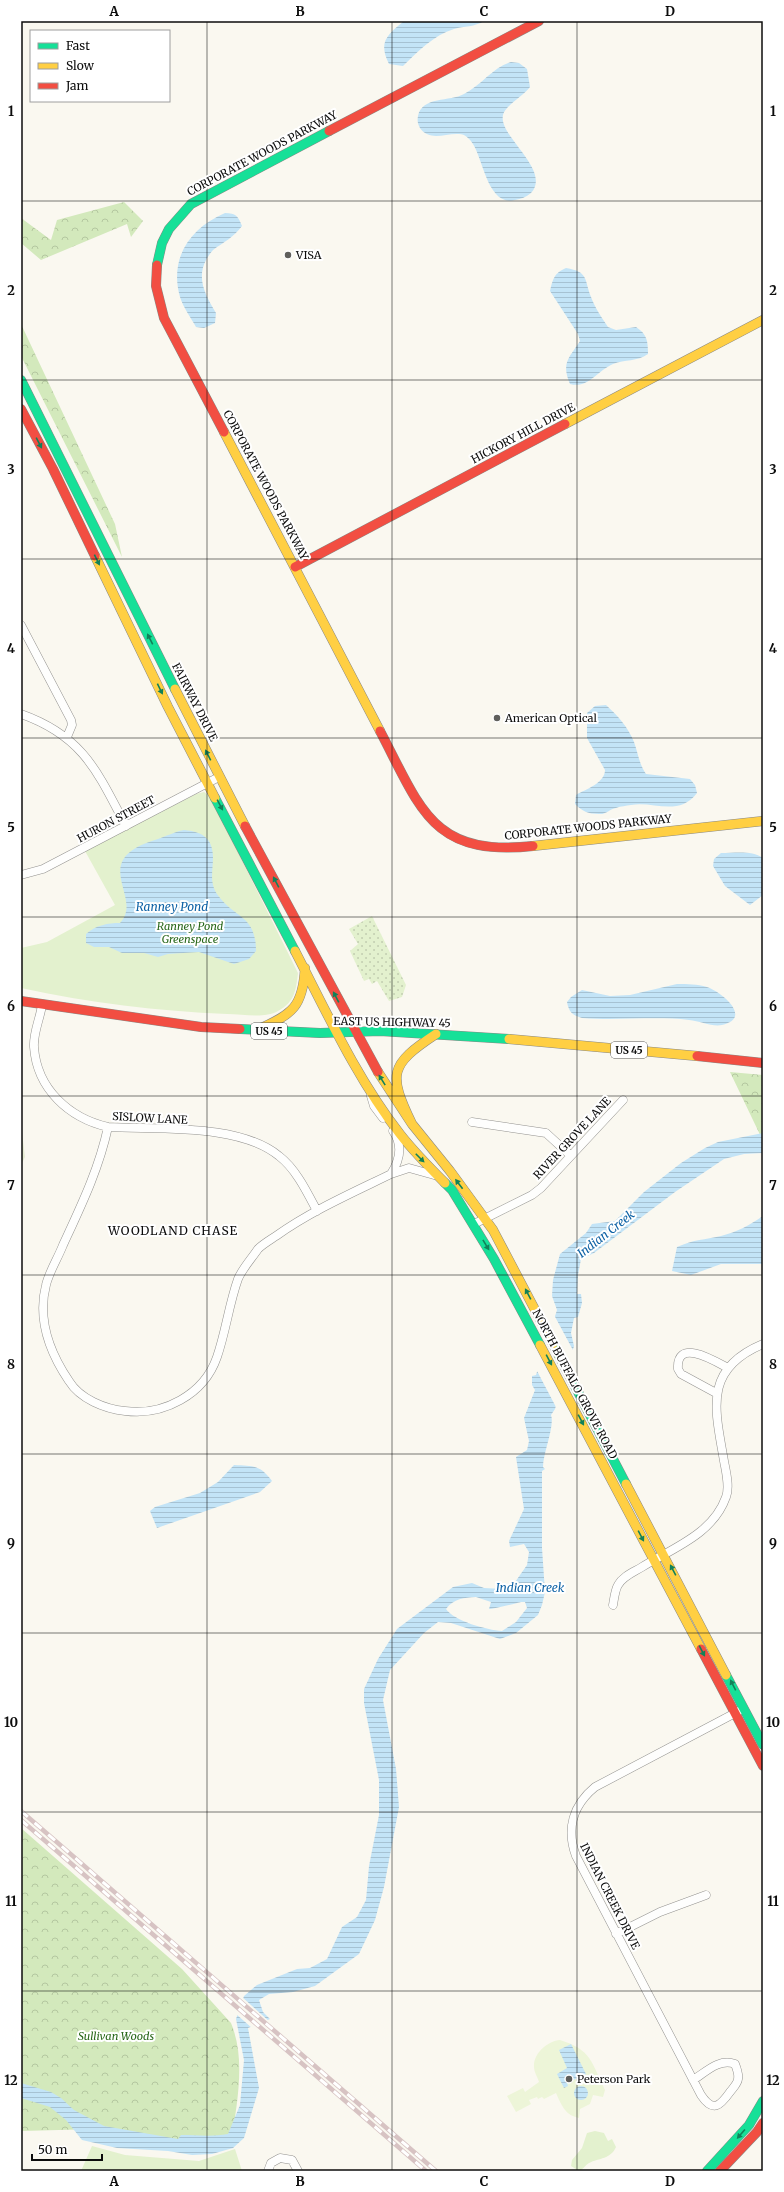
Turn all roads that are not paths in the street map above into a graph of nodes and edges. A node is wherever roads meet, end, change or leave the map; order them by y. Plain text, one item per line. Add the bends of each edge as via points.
1 (539, 21) edge
2 (763, 320) edge
3 (21, 380) edge
4 (21, 409) edge
5 (295, 566) junction
6 (21, 625) edge
7 (21, 714) edge
8 (66, 737) junction
9 (219, 777) junction
10 (208, 783) junction
11 (763, 821) edge
12 (126, 826) junction
13 (21, 874) edge
14 (305, 968) junction
15 (21, 1000) edge
16 (42, 1005) junction
17 (256, 1030) junction
18 (337, 1032) junction
19 (354, 1032) junction
20 (436, 1034) junction
21 (763, 1063) edge
22 (371, 1091) junction
23 (622, 1100) dead end
24 (472, 1122) dead end
25 (412, 1124) junction
26 (108, 1127) junction
27 (570, 1155) junction
28 (391, 1174) junction
29 (442, 1178) junction
30 (316, 1211) junction
31 (486, 1219) junction
32 (474, 1224) junction
33 (763, 1344) edge
34 (728, 1368) junction
35 (716, 1393) junction
36 (664, 1553) junction
37 (654, 1559) junction
38 (613, 1605) dead end
39 (745, 1708) junction
40 (735, 1714) junction
41 (763, 1745) edge
42 (763, 1766) edge
43 (706, 1895) dead end
44 (616, 1934) junction
45 (693, 2080) junction
46 (763, 2101) edge
47 (763, 2123) edge
48 (268, 2171) edge
49 (298, 2171) edge
50 (707, 2171) edge
51 (720, 2171) edge

1 - 5 main road, CORPORATE WOODS PARKWAY via 199,199 182,212 161,242 155,276 158,302 164,318
2 - 5 main road, HICKORY HILL DRIVE
9 -> 3 main road, FAIRWAY DRIVE
4 -> 10 main road
5 - 11 main road, CORPORATE WOODS PARKWAY via 416,800 434,823 457,840 486,848 514,848
6 - 8 street via 71,720 72,725
7 - 8 street via 50,726
8 - 12 street via 93,766
9 - 10 street, HURON STREET
19 -> 9 main road, FAIRWAY DRIVE
10 - 12 street, HURON STREET
10 -> 14 main road
12 - 13 street, HURON STREET via 43,869
14 - 17 main road via 305,985 299,1003 280,1019
14 - 18 main road
15 - 16 main road, EAST US HIGHWAY 45 / US 45
16 - 17 main road, EAST US HIGHWAY 45 / US 45 via 202,1027
16 - 26 street, SISLOW LANE via 34,1047 43,1079 59,1102 74,1114 94,1124
17 - 18 main road, EAST US HIGHWAY 45 / US 45
18 - 19 main road, EAST US HIGHWAY 45 / US 45
18 - 22 main road, NORTH BUFFALO GROVE ROAD
19 - 20 main road, EAST US HIGHWAY 45 / US 45
25 -> 19 main road, NORTH BUFFALO GROVE ROAD
20 - 21 main road, EAST US HIGHWAY 45 / US 45 via 532,1040
20 - 25 main road via 399,1061 395,1078 399,1098
22 - 28 street via 374,1106 400,1145 400,1156
22 -> 29 main road, NORTH BUFFALO GROVE ROAD via 404,1139
23 - 27 street, RIVER GROVE LANE
24 - 27 street via 546,1133
31 -> 25 main road, NORTH BUFFALO GROVE ROAD
26 - 30 street, SISLOW LANE via 229,1134 256,1140 280,1156 297,1176
26 - 30 street via 93,1180 46,1285 42,1316 56,1362 71,1385 89,1400 118,1411 134,1413 167,1408 190,1395 205,1378 217,1358 239,1278 243,1272 260,1248
27 - 31 street, RIVER GROVE LANE via 542,1188
28 - 29 street via 409,1168 427,1171
28 - 30 street
29 - 32 main road, NORTH BUFFALO GROVE ROAD
31 - 32 street, RIVER GROVE LANE
36 -> 31 main road, NORTH BUFFALO GROVE ROAD
32 -> 37 main road, NORTH BUFFALO GROVE ROAD via 536,1334
33 - 34 street via 746,1351
34 - 35 street
34 - 35 street via 696,1352 684,1354 677,1364 681,1374
35 - 36 street via 727,1475 727,1496 716,1518 691,1539
36 - 37 street
39 -> 36 main road, NORTH BUFFALO GROVE ROAD
37 - 38 street via 627,1575 618,1585
37 -> 40 main road, NORTH BUFFALO GROVE ROAD
39 - 40 street, INDIAN CREEK DRIVE
39 - 41 main road, NORTH BUFFALO GROVE ROAD
40 - 42 main road, NORTH BUFFALO GROVE ROAD
40 - 44 street, INDIAN CREEK DRIVE via 595,1787 578,1805 573,1817 572,1846
43 - 44 street via 660,1912
44 - 45 street, INDIAN CREEK DRIVE
45 - 45 street, INDIAN CREEK DRIVE via 719,2063 727,2061 734,2064 738,2070 738,2080 721,2105 706,2102
46 -> 50 main road via 749,2125
47 - 51 main road
48 - 49 street via 271,2163 282,2158 292,2160

